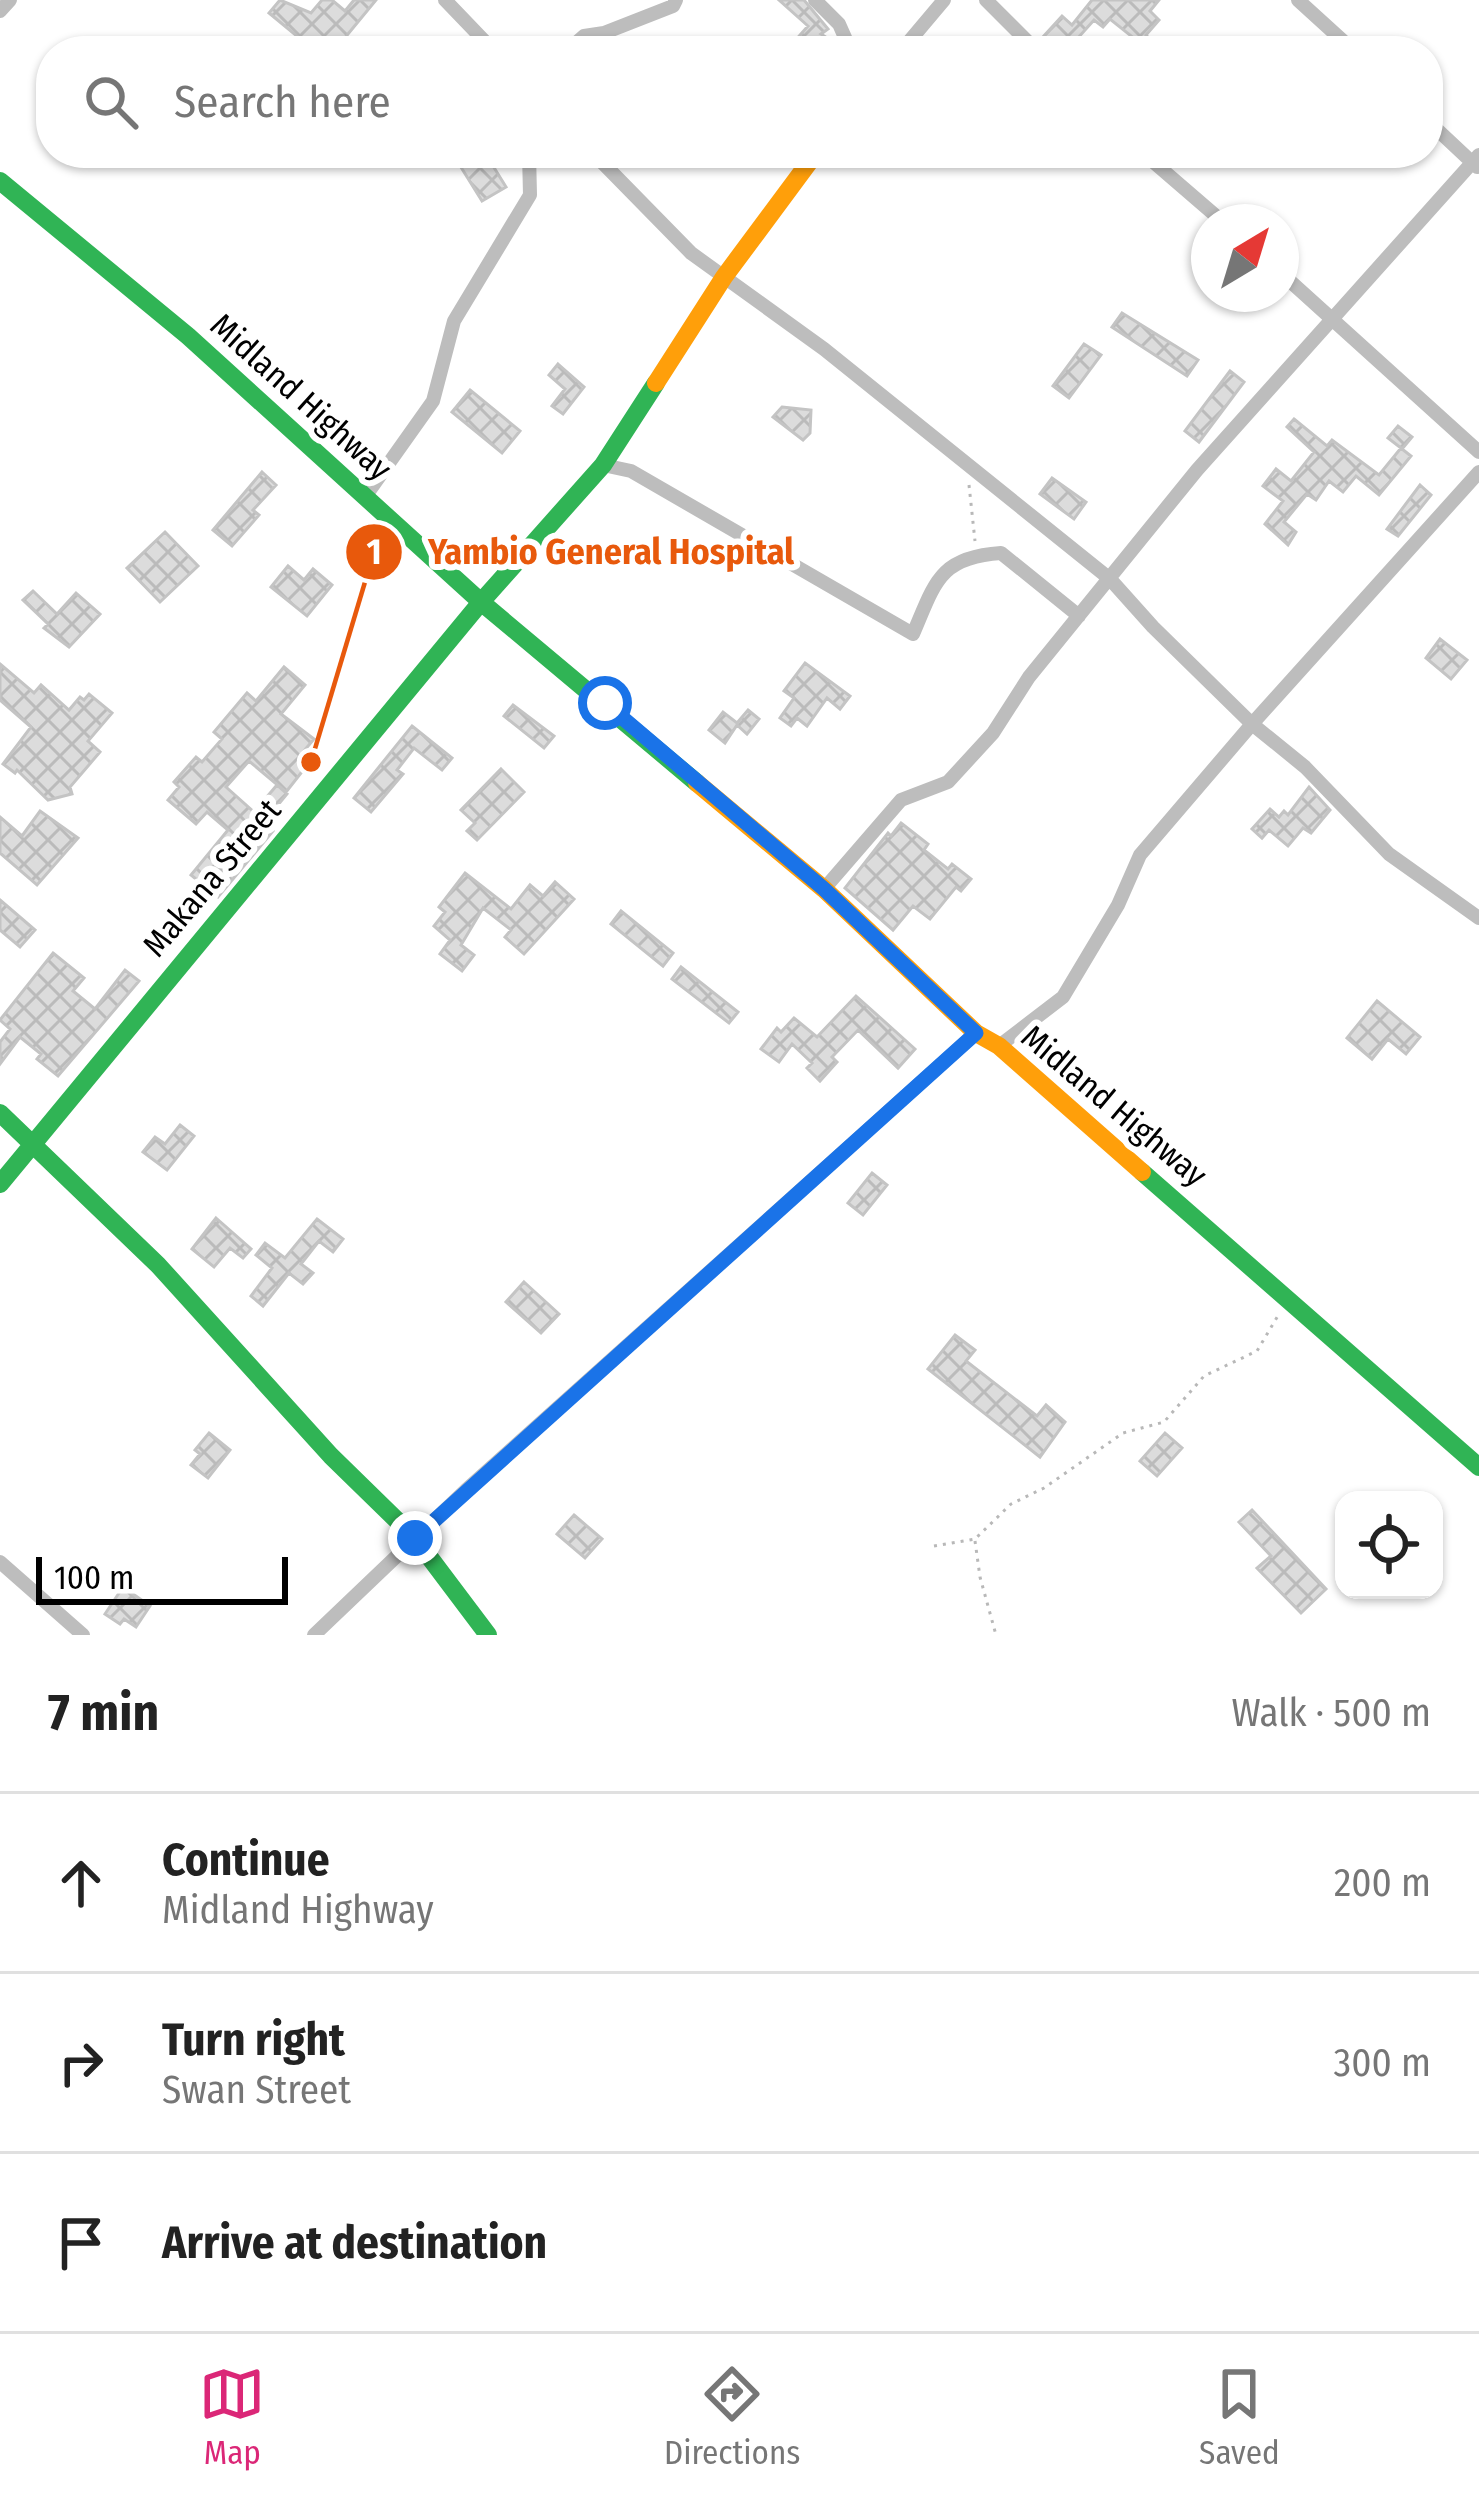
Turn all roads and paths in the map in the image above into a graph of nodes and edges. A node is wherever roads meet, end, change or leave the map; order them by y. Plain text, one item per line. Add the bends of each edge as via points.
1 (10, 0) edge
2 (445, 0) edge
3 (676, 0) edge
4 (815, 0) edge
5 (944, 0) edge
6 (986, 0) edge
7 (1298, 0) edge
8 (0, 11) edge
9 (480, 36) edge
10 (584, 36) edge
11 (844, 36) edge
12 (914, 36) edge
13 (1022, 36) edge
14 (1338, 36) edge
15 (1443, 134) edge
16 (1477, 162) edge
17 (529, 168) edge
18 (608, 168) edge
19 (805, 168) edge
20 (1160, 168) edge
21 (0, 181) edge
22 (1201, 204) edge
23 (724, 277) junction
24 (1299, 289) edge
25 (1335, 320) junction
26 (1479, 452) edge
27 (603, 465) junction
28 (970, 466) junction
29 (1479, 472) edge
30 (367, 494) junction
31 (977, 555) junction
32 (1110, 579) junction
33 (481, 602) junction
34 (1079, 616) junction
35 (1252, 724) junction
36 (824, 889) junction
37 (1479, 918) edge
38 (976, 1033) junction
39 (999, 1046) junction
40 (0, 1113) edge
41 (32, 1144) junction
42 (0, 1184) edge
43 (1290, 1297) junction
44 (1479, 1467) edge
45 (415, 1538) junction
46 (975, 1539) junction
47 (934, 1546) dead end
48 (0, 1562) edge
49 (82, 1635) edge
50 (314, 1635) edge
51 (488, 1635) edge
52 (996, 1635) edge

1 - 8 street
2 - 9 street
3 - 10 street
4 - 11 street
5 - 12 street
6 - 13 street
7 - 14 street
15 - 16 street
16 - 25 street
17 - 30 street via 530,195 454,321 433,401
18 - 23 street
19 - 23 street, Makana Street
20 - 22 street
21 - 30 street, Midland Highway
23 - 27 street, Makana Street
23 - 28 street
24 - 25 street
25 - 26 street
25 - 32 street
27 - 31 street via 631,471 913,634 944,570
27 - 33 street, Makana Street
28 - 31 path
28 - 32 street
29 - 35 street
30 - 33 street, Midland Highway
31 - 34 street via 1001,554
32 - 34 street
32 - 35 street
33 - 36 street, Midland Highway
33 - 41 street, Makana Street
34 - 36 street via 994,733 948,782 901,800
35 - 37 street via 1390,854
35 - 39 street via 1140,855 1063,997
36 - 38 street, Midland Highway
38 - 39 street, Midland Highway
38 - 45 street
39 - 43 street, Midland Highway
40 - 41 street
41 - 42 street, Makana Street
41 - 45 street via 158,1265
43 - 44 street, Midland Highway
43 - 46 path via 1257,1351 1204,1376 1164,1422 1123,1433 1011,1504
45 - 50 street
45 - 51 street
46 - 47 path
46 - 52 path
48 - 49 street

